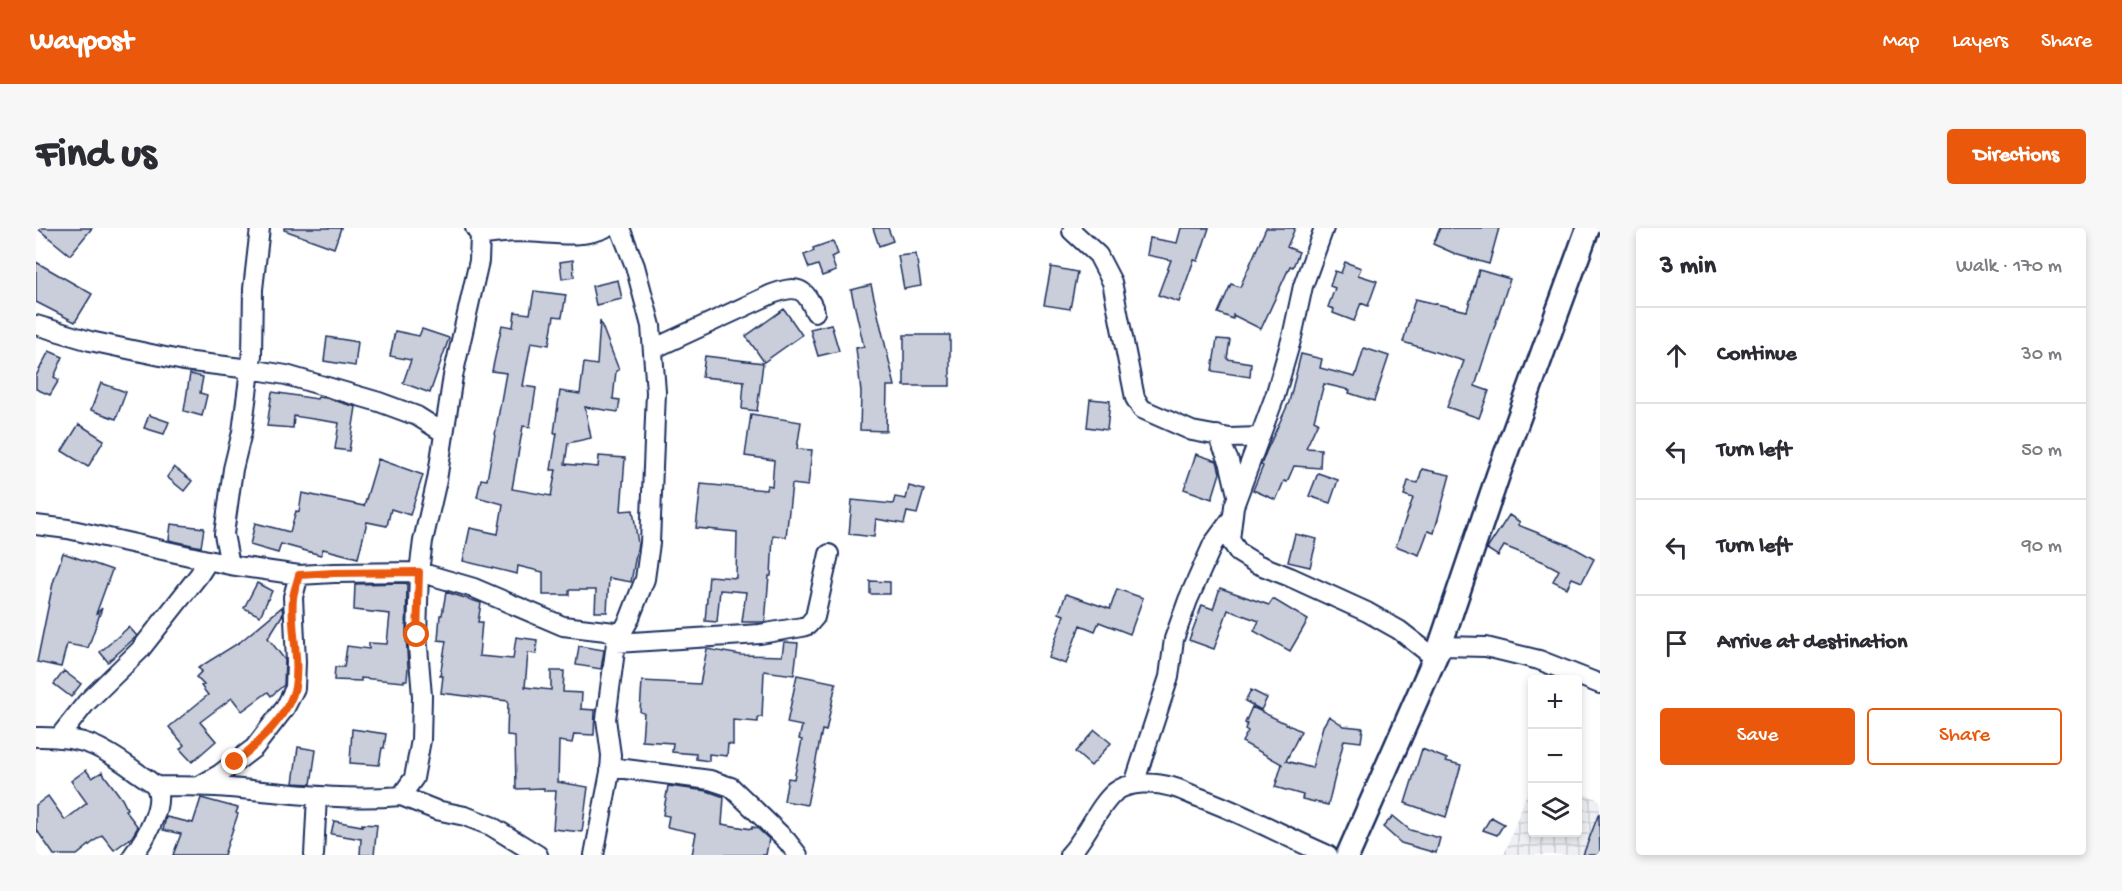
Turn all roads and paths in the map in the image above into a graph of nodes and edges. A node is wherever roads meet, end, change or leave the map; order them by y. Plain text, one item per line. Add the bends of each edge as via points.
1 (260, 228) edge
2 (605, 228) edge
3 (620, 228) edge
4 (1324, 228) edge
5 (1072, 231) dead end
6 (477, 232) edge
7 (1591, 236) edge
8 (815, 312) dead end
9 (36, 325) edge
10 (653, 349) junction
11 (250, 369) junction
12 (444, 433) junction
13 (1217, 435) junction
14 (1259, 437) junction
15 (1238, 497) junction
16 (1232, 518) junction
17 (36, 525) edge
18 (830, 554) dead end
19 (208, 561) junction
20 (230, 565) junction
21 (419, 572) junction
22 (299, 575) junction
23 (620, 638) junction
24 (1437, 652) junction
25 (1600, 684) edge
26 (36, 737) edge
27 (59, 737) junction
28 (610, 767) junction
29 (1134, 784) junction
30 (156, 786) junction
31 (199, 786) junction
32 (318, 796) junction
33 (401, 796) junction
34 (1072, 853) edge
35 (132, 855) edge
36 (314, 855) edge
37 (538, 855) edge
38 (594, 855) edge
39 (798, 855) edge
40 (1328, 855) edge
41 (1348, 855) edge

1 - 11 street
2 - 6 street via 595,233
3 - 10 street via 635,266
4 - 14 street via 1304,286 1286,363
5 - 13 street via 1098,255 1112,282 1135,398 1142,409 1192,430
6 - 12 street via 479,261
7 - 24 street via 1498,475
8 - 10 street via 802,290 789,288
9 - 11 street via 184,361
10 - 23 street via 656,392 650,543 645,579
11 - 12 street via 286,375 379,402 417,416
11 - 20 street via 224,534
12 - 21 street
13 - 14 street
13 - 15 street via 1229,461
14 - 15 street
15 - 16 street
16 - 24 street via 1230,540 1239,553 1367,612
16 - 29 street via 1212,544 1188,600 1174,639 1169,677
17 - 19 street
18 - 23 street via 815,617 808,625 760,634
19 - 20 street
19 - 27 street via 140,650 86,703
20 - 22 street
21 - 22 street
21 - 23 street via 474,588 564,626
21 - 33 street via 421,740 414,778
22 - 31 street via 293,597 295,688 254,748
23 - 28 street via 606,719
24 - 25 street via 1486,647 1539,660
24 - 41 street
26 - 27 street
27 - 30 street via 103,749
28 - 38 street
28 - 39 street via 710,780 731,788
29 - 34 street via 1114,793
29 - 40 street via 1174,787
30 - 31 street
30 - 35 street via 158,796 152,823
31 - 32 street
32 - 33 street
32 - 36 street
33 - 37 street via 491,826

